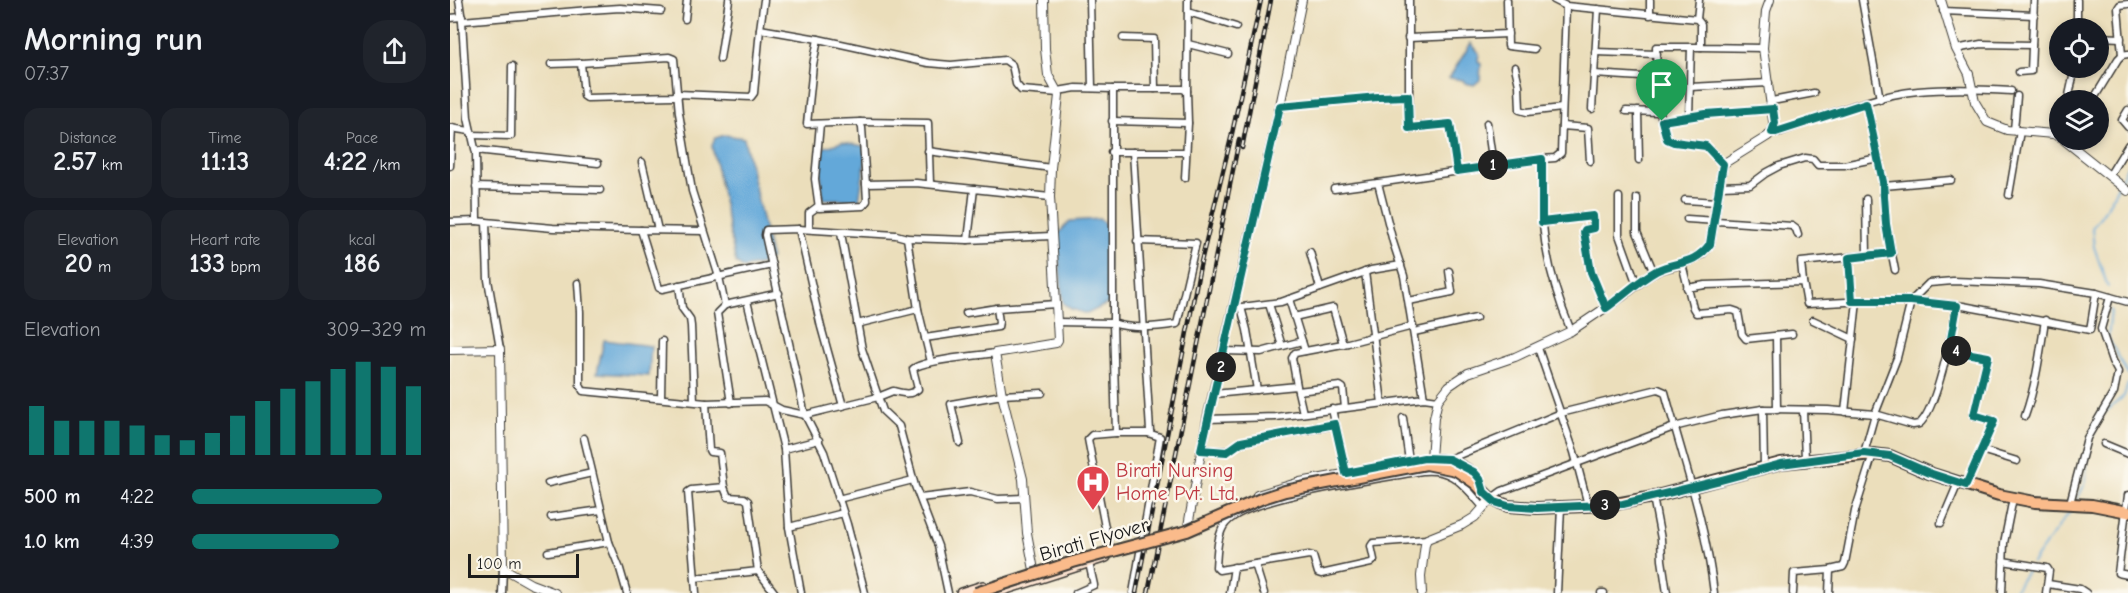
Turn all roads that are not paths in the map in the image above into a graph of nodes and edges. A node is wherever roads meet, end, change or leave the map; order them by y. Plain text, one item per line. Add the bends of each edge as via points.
1 (459, 0) edge
2 (687, 0) edge
3 (729, 0) edge
4 (765, 0) edge
5 (1044, 0) edge
6 (1090, 0) edge
7 (1188, 0) edge
8 (1302, 0) edge
9 (1409, 0) edge
10 (1507, 0) edge
11 (1554, 0) edge
12 (1594, 0) edge
13 (1650, 0) edge
14 (1699, 0) edge
15 (1770, 0) edge
16 (1862, 0) edge
17 (1941, 0) edge
18 (2034, 0) edge
19 (2077, 0) edge
20 (2128, 4) edge
21 (1566, 6) junction
22 (1596, 9) junction
23 (661, 11) dead end
24 (1943, 11) junction
25 (1188, 12) junction
26 (1650, 15) junction
27 (2034, 15) junction
28 (450, 18) edge
29 (2077, 18) edge
30 (462, 19) junction
31 (685, 19) dead end
32 (1697, 19) junction
33 (1236, 27) dead end
34 (760, 29) junction
35 (1508, 34) junction
36 (2109, 37) edge
37 (1123, 38) dead end
38 (1408, 38) junction
39 (2121, 38) junction
40 (818, 39) junction
41 (1188, 44) junction
42 (2032, 45) junction
43 (1690, 47) junction
44 (1701, 47) junction
45 (1763, 48) junction
46 (1534, 49) dead end
47 (1956, 49) junction
48 (1595, 52) junction
49 (1228, 54) dead end
50 (1657, 54) junction
51 (2125, 55) edge
52 (720, 59) dead end
53 (581, 63) junction
54 (551, 64) dead end
55 (512, 66) dead end
56 (1515, 67) dead end
57 (2019, 72) dead end
58 (1594, 74) junction
59 (1657, 78) junction
60 (1769, 83) junction
61 (1690, 87) junction
62 (1092, 88) junction
63 (1113, 89) junction
64 (1155, 89) junction
65 (1972, 89) junction
66 (2100, 90) edge
67 (1187, 91) junction
68 (1058, 92) junction
69 (1814, 93) dead end
70 (678, 94) junction
71 (1408, 96) junction
72 (1880, 99) junction
73 (1866, 103) junction
74 (1772, 105) junction
75 (1280, 106) junction
76 (1562, 108) junction
77 (1592, 110) dead end
78 (2128, 110) edge
79 (1626, 111) dead end
80 (1638, 111) junction
81 (1659, 112) junction
82 (1689, 117) junction
83 (1112, 121) junction
84 (1662, 121) junction
85 (860, 122) junction
86 (1188, 123) junction
87 (1487, 123) dead end
88 (820, 124) junction
89 (1562, 126) junction
90 (2128, 126) edge
91 (451, 128) edge
92 (2017, 130) junction
93 (1772, 132) junction
94 (471, 133) junction
95 (2049, 133) edge
96 (2128, 145) edge
97 (476, 150) junction
98 (2081, 150) edge
99 (928, 152) junction
100 (1112, 152) junction
101 (1134, 152) junction
102 (1186, 152) junction
103 (1878, 158) junction
104 (1542, 159) junction
105 (1639, 160) dead end
106 (1590, 161) dead end
107 (642, 162) dead end
108 (598, 163) dead end
109 (1723, 164) junction
110 (1493, 165) junction
111 (450, 166) edge
112 (1051, 168) junction
113 (1457, 171) junction
114 (2109, 176) junction
115 (1185, 178) dead end
116 (1952, 180) dead end
117 (1378, 183) junction
118 (866, 184) junction
119 (930, 184) junction
120 (1720, 186) junction
121 (1884, 186) junction
122 (476, 187) junction
123 (2123, 187) edge
124 (974, 189) junction
125 (1334, 189) dead end
126 (600, 190) dead end
127 (2009, 195) dead end
128 (1050, 197) junction
129 (1619, 197) dead end
130 (1637, 198) dead end
131 (1866, 199) dead end
132 (1685, 200) dead end
133 (1717, 202) junction
134 (817, 207) junction
135 (1687, 219) dead end
136 (1714, 220) junction
137 (477, 221) junction
138 (450, 222) edge
139 (486, 222) junction
140 (1542, 222) junction
141 (799, 229) junction
142 (809, 229) junction
143 (641, 230) junction
144 (658, 230) junction
145 (704, 231) junction
146 (841, 232) junction
147 (1798, 235) dead end
148 (1051, 236) junction
149 (906, 238) junction
150 (968, 240) junction
151 (1137, 241) junction
152 (1310, 252) dead end
153 (1891, 253) junction
154 (1867, 256) junction
155 (1849, 258) junction
156 (1682, 264) junction
157 (772, 265) junction
158 (1401, 265) junction
159 (1895, 270) dead end
160 (1449, 271) dead end
161 (1365, 272) junction
162 (1654, 273) junction
163 (719, 277) junction
164 (1803, 282) junction
165 (578, 283) dead end
166 (679, 285) junction
167 (1637, 285) junction
168 (1320, 288) junction
169 (1687, 288) junction
170 (2096, 293) junction
171 (779, 294) junction
172 (2110, 297) junction
173 (1289, 299) junction
174 (747, 301) junction
175 (1409, 301) junction
176 (1855, 301) junction
177 (1911, 301) junction
178 (2128, 302) edge
179 (1056, 304) junction
180 (1269, 304) junction
181 (724, 305) junction
182 (1957, 306) junction
183 (997, 308) junction
184 (1238, 308) junction
185 (1606, 308) junction
186 (918, 309) junction
187 (966, 313) dead end
188 (1294, 317) junction
189 (1476, 318) dead end
190 (1813, 320) dead end
191 (2045, 320) junction
192 (1057, 322) junction
193 (1113, 323) junction
194 (856, 324) junction
195 (1143, 326) junction
196 (1414, 329) junction
197 (1571, 331) junction
198 (1792, 334) dead end
199 (1375, 336) junction
200 (1776, 336) junction
201 (925, 338) junction
202 (1853, 339) junction
203 (662, 341) dead end
204 (1302, 341) junction
205 (1343, 344) junction
206 (1282, 346) junction
207 (1538, 348) junction
208 (500, 349) junction
209 (450, 350) edge
210 (1949, 350) junction
211 (1224, 351) junction
212 (1305, 351) junction
213 (995, 353) junction
214 (1251, 353) junction
215 (930, 362) junction
216 (1298, 388) junction
217 (1257, 390) junction
218 (1041, 393) dead end
219 (1002, 394) junction
220 (1214, 394) junction
221 (878, 397) junction
222 (661, 398) junction
223 (1424, 398) junction
224 (1438, 400) junction
225 (694, 401) junction
226 (706, 402) junction
227 (1382, 403) junction
228 (731, 404) junction
229 (773, 405) junction
230 (843, 406) junction
231 (1345, 408) junction
232 (1332, 409) junction
233 (1763, 409) junction
234 (1777, 410) junction
235 (1803, 410) junction
236 (1845, 412) junction
237 (1304, 413) junction
238 (1561, 413) junction
239 (805, 414) junction
240 (1875, 414) junction
241 (2025, 416) dead end
242 (1403, 418) dead end
243 (1207, 419) junction
244 (1335, 424) junction
245 (1674, 427) junction
246 (1116, 433) junction
247 (1148, 433) junction
248 (584, 438) dead end
249 (819, 441) junction
250 (960, 443) dead end
251 (2104, 444) dead end
252 (784, 449) junction
253 (1201, 450) junction
254 (1981, 450) junction
255 (1869, 453) junction
256 (2128, 454) edge
257 (1431, 458) junction
258 (1449, 459) junction
259 (1805, 459) junction
260 (1408, 461) junction
261 (2017, 461) dead end
262 (1578, 464) junction
263 (1764, 468) junction
264 (592, 473) junction
265 (1346, 473) junction
266 (913, 480) junction
267 (548, 483) dead end
268 (1962, 484) junction
269 (1693, 486) junction
270 (724, 487) junction
271 (2128, 495) edge
272 (1653, 497) junction
273 (920, 498) junction
274 (1024, 498) junction
275 (2013, 498) junction
276 (838, 499) junction
277 (1486, 499) junction
278 (2072, 503) junction
279 (1588, 505) junction
280 (1561, 506) junction
281 (601, 510) junction
282 (2126, 511) edge
283 (843, 513) junction
284 (551, 517) dead end
285 (1941, 523) dead end
286 (1188, 526) junction
287 (789, 527) junction
288 (1142, 539) junction
289 (1427, 539) junction
290 (609, 542) junction
291 (1109, 548) junction
292 (549, 552) dead end
293 (2003, 561) junction
294 (1093, 562) junction
295 (1255, 564) junction
296 (1234, 567) junction
297 (503, 568) junction
298 (1034, 570) junction
299 (1830, 570) junction
300 (758, 571) junction
301 (2128, 575) edge
302 (695, 578) junction
303 (2048, 584) junction
304 (1423, 592) edge
305 (502, 593) edge
306 (555, 593) edge
307 (627, 593) edge
308 (696, 593) edge
309 (775, 593) edge
310 (801, 593) edge
311 (865, 593) edge
312 (948, 593) edge
313 (960, 593) edge
314 (976, 593) edge
315 (994, 593) edge
316 (1076, 593) edge
317 (1133, 593) edge
318 (1230, 593) edge
319 (1264, 593) edge
320 (1557, 593) edge
321 (1667, 593) edge
322 (1714, 593) edge
323 (1793, 593) edge
324 (1829, 593) edge
325 (2002, 593) edge
326 (2046, 593) edge
327 (2086, 593) edge

1 - 30 street
2 - 31 street
3 - 52 street
4 - 34 street
5 - 68 street via 1048,75
6 - 62 street
7 - 25 street
8 - 75 street
9 - 38 street
10 - 35 street
11 - 21 street
12 - 22 street
13 - 26 street
14 - 32 street
15 - 45 street
16 - 72 street
17 - 24 street
18 - 27 street
19 - 29 street
20 - 39 street via 2118,8
21 - 22 street
21 - 76 street
22 - 26 street
22 - 48 street
23 - 30 street via 589,9
24 - 27 street
24 - 47 street
25 - 33 street
25 - 41 street
26 - 32 street
27 - 42 street
28 - 30 street
30 - 94 street
32 - 44 street via 1701,24
34 - 40 street
34 - 70 street via 753,96
35 - 38 street
35 - 46 street via 1509,47
36 - 39 street
37 - 64 street via 1153,38
38 - 71 street
39 - 51 street
40 - 68 street via 928,63 1005,60 1012,65 1021,90
40 - 88 street via 807,122
41 - 49 street
41 - 67 street
42 - 47 street via 1981,44
42 - 57 street via 2031,71
43 - 44 street
43 - 50 street via 1656,47
43 - 61 street
44 - 45 street
45 - 60 street
47 - 65 street
48 - 50 street
48 - 58 street
50 - 59 street
51 - 66 street
53 - 54 street
53 - 70 street via 586,98
53 - 70 street via 672,57
55 - 94 street via 511,136
56 - 76 street via 1520,110
58 - 59 street
58 - 77 street
59 - 81 street
60 - 61 street
60 - 74 street
61 - 82 street
62 - 63 street
62 - 68 street
63 - 64 street
63 - 83 street
64 - 67 street
65 - 72 street via 1917,91
65 - 92 street via 1987,122
65 - 92 street via 2014,94
67 - 86 street
68 - 112 street
69 - 74 street
70 - 145 street via 692,190
71 - 75 street
71 - 113 street via 1409,128 1450,124
72 - 73 street
73 - 93 street
73 - 103 street
74 - 82 street
74 - 93 street
75 - 184 street
76 - 89 street
78 - 90 street via 2122,121
79 - 80 street
80 - 81 street
80 - 105 street
81 - 84 street
82 - 84 street
83 - 86 street
83 - 100 street
84 - 109 street via 1667,139 1706,146
85 - 88 street
85 - 99 street via 928,123
85 - 118 street
86 - 102 street
87 - 110 street
88 - 134 street via 815,179
89 - 104 street via 1561,153
89 - 106 street via 1588,128
91 - 94 street
91 - 111 street
92 - 95 street
92 - 127 street
93 - 109 street
94 - 97 street
96 - 114 street
97 - 108 street
97 - 122 street
98 - 114 street
99 - 112 street
99 - 119 street
100 - 101 street
100 - 193 street
101 - 102 street
101 - 151 street
102 - 115 street
103 - 120 street via 1835,166 1818,165 1806,158 1773,169 1750,185
103 - 121 street
104 - 110 street
104 - 140 street
107 - 144 street
109 - 120 street
110 - 113 street
112 - 128 street
113 - 117 street
114 - 123 street
116 - 121 street
117 - 125 street
117 - 158 street
118 - 119 street
118 - 134 street via 867,201 863,206
119 - 124 street
120 - 133 street
121 - 153 street
122 - 126 street
122 - 137 street
124 - 128 street
124 - 150 street
128 - 148 street
129 - 167 street via 1619,235
130 - 162 street via 1637,232
131 - 154 street
132 - 133 street
133 - 136 street
134 - 142 street via 809,213
135 - 136 street
136 - 147 street via 1792,226
136 - 156 street via 1710,244 1702,254
137 - 138 street
137 - 139 street
139 - 143 street
139 - 208 street via 488,280
140 - 185 street via 1593,216 1594,228 1584,232 1591,272
140 - 197 street via 1548,261
141 - 142 street
141 - 157 street via 766,230
141 - 230 street
142 - 146 street
143 - 144 street
143 - 166 street via 659,288
144 - 145 street
145 - 163 street
146 - 149 street
146 - 194 street
148 - 150 street
148 - 179 street
149 - 150 street
149 - 186 street
151 - 195 street
151 - 195 street via 1196,243 1178,323
152 - 168 street
153 - 154 street
153 - 159 street
154 - 155 street
155 - 164 street via 1801,262
155 - 176 street
156 - 162 street
156 - 169 street
157 - 163 street
157 - 171 street
158 - 161 street
158 - 175 street
160 - 175 street via 1452,292
161 - 168 street
161 - 199 street
162 - 167 street
163 - 166 street
163 - 181 street
164 - 169 street
164 - 176 street via 1807,304
165 - 222 street via 581,390
166 - 225 street via 682,308 691,326
167 - 185 street
168 - 173 street
169 - 200 street via 1696,313 1735,311 1743,338
170 - 172 street
170 - 177 street via 2039,284 1953,281 1929,283
170 - 191 street via 2090,330
171 - 174 street
171 - 239 street
172 - 178 street
172 - 278 street via 2101,329 2118,372 2114,392 2086,438
173 - 180 street
173 - 188 street
174 - 181 street
174 - 229 street
175 - 196 street
176 - 177 street
176 - 202 street
177 - 182 street
177 - 240 street via 1897,358
179 - 183 street
179 - 192 street
180 - 184 street
180 - 206 street
181 - 228 street via 717,313
182 - 191 street
182 - 210 street
183 - 187 street
183 - 201 street via 998,327
184 - 211 street
184 - 214 street
185 - 197 street
186 - 194 street
186 - 201 street
188 - 204 street
188 - 205 street via 1333,308
189 - 196 street
190 - 202 street
191 - 241 street
192 - 193 street
192 - 213 street via 1056,343
193 - 195 street
193 - 246 street
194 - 221 street
195 - 247 street
196 - 199 street
196 - 223 street
197 - 207 street
198 - 200 street
199 - 205 street
199 - 227 street
200 - 234 street
201 - 215 street
202 - 236 street
203 - 222 street
204 - 206 street
204 - 212 street
205 - 212 street
206 - 214 street
207 - 224 street via 1468,373 1449,386
207 - 238 street
208 - 209 street
208 - 297 street
210 - 240 street via 1922,422 1913,425
210 - 254 street via 1988,357 1974,415 1994,421
211 - 214 street
211 - 220 street
212 - 216 street via 1292,356
213 - 215 street
213 - 219 street
214 - 217 street
215 - 221 street via 913,368 917,390 902,394 893,391
216 - 217 street
216 - 231 street via 1340,386
216 - 237 street
217 - 220 street
218 - 219 street
219 - 250 street via 951,404
219 - 274 street
220 - 243 street
221 - 230 street
221 - 266 street via 884,413 899,426
222 - 225 street
223 - 224 street
223 - 227 street
224 - 257 street
225 - 226 street
226 - 228 street
226 - 270 street via 709,450 720,453
227 - 231 street
228 - 229 street via 761,401
229 - 239 street
229 - 252 street
230 - 239 street
231 - 232 street
232 - 237 street
232 - 244 street
233 - 234 street
233 - 245 street
233 - 263 street
234 - 235 street
235 - 236 street
235 - 259 street
236 - 240 street
237 - 243 street
238 - 245 street via 1658,389 1665,392
238 - 258 street
238 - 262 street
239 - 249 street
240 - 255 street
242 - 260 street
243 - 253 street
244 - 253 street via 1241,442 1227,452
244 - 265 street
245 - 262 street
245 - 269 street
246 - 247 street
246 - 291 street via 1092,435 1088,439
247 - 288 street via 1160,437
248 - 264 street
249 - 252 street
249 - 276 street
251 - 256 street
252 - 287 street
253 - 286 street
254 - 261 street
254 - 268 street
255 - 259 main road
255 - 268 main road via 1890,456
255 - 299 street via 1845,563
257 - 258 street
257 - 260 street
258 - 277 street via 1474,472
259 - 263 main road
260 - 265 street
262 - 277 street
262 - 279 street
263 - 269 main road
264 - 267 street
264 - 281 street
265 - 286 street via 1275,488
266 - 273 street
266 - 276 street
268 - 275 main road
268 - 285 street
269 - 272 main road
269 - 322 street
270 - 300 street via 727,496 748,501
270 - 302 street via 688,492
271 - 282 street
272 - 279 main road via 1623,504
272 - 321 street
273 - 274 street via 970,492 998,499
273 - 312 street via 938,546
274 - 298 street
275 - 278 main road
275 - 293 street
276 - 283 street
277 - 280 main road via 1508,506
277 - 289 street via 1475,518
277 - 296 street via 1454,477 1433,470 1296,494 1241,512 1227,522 1220,535 1216,567
277 - 314 main road, Birati Flyover, bridge via 1475,483 1456,470 1426,464 1286,491 1187,531
278 - 282 main road
279 - 280 main road
280 - 320 street
281 - 284 street
281 - 290 street
282 - 301 street via 2118,573
283 - 287 street
283 - 311 street
286 - 288 street
287 - 310 street
288 - 291 street
288 - 317 street
289 - 295 street via 1373,543 1371,563 1321,574 1311,555
289 - 304 street via 1420,576
290 - 292 street
290 - 307 street
291 - 294 main road via 1109,554
291 - 298 main road
293 - 303 street via 2048,569
293 - 325 street
294 - 315 main road
294 - 316 street via 1094,585
295 - 296 street
295 - 319 street
296 - 318 street
297 - 305 street
297 - 306 street
298 - 313 main road
299 - 323 street via 1794,573
299 - 324 street
300 - 302 street
300 - 309 street
302 - 308 street
303 - 326 street
303 - 327 street

